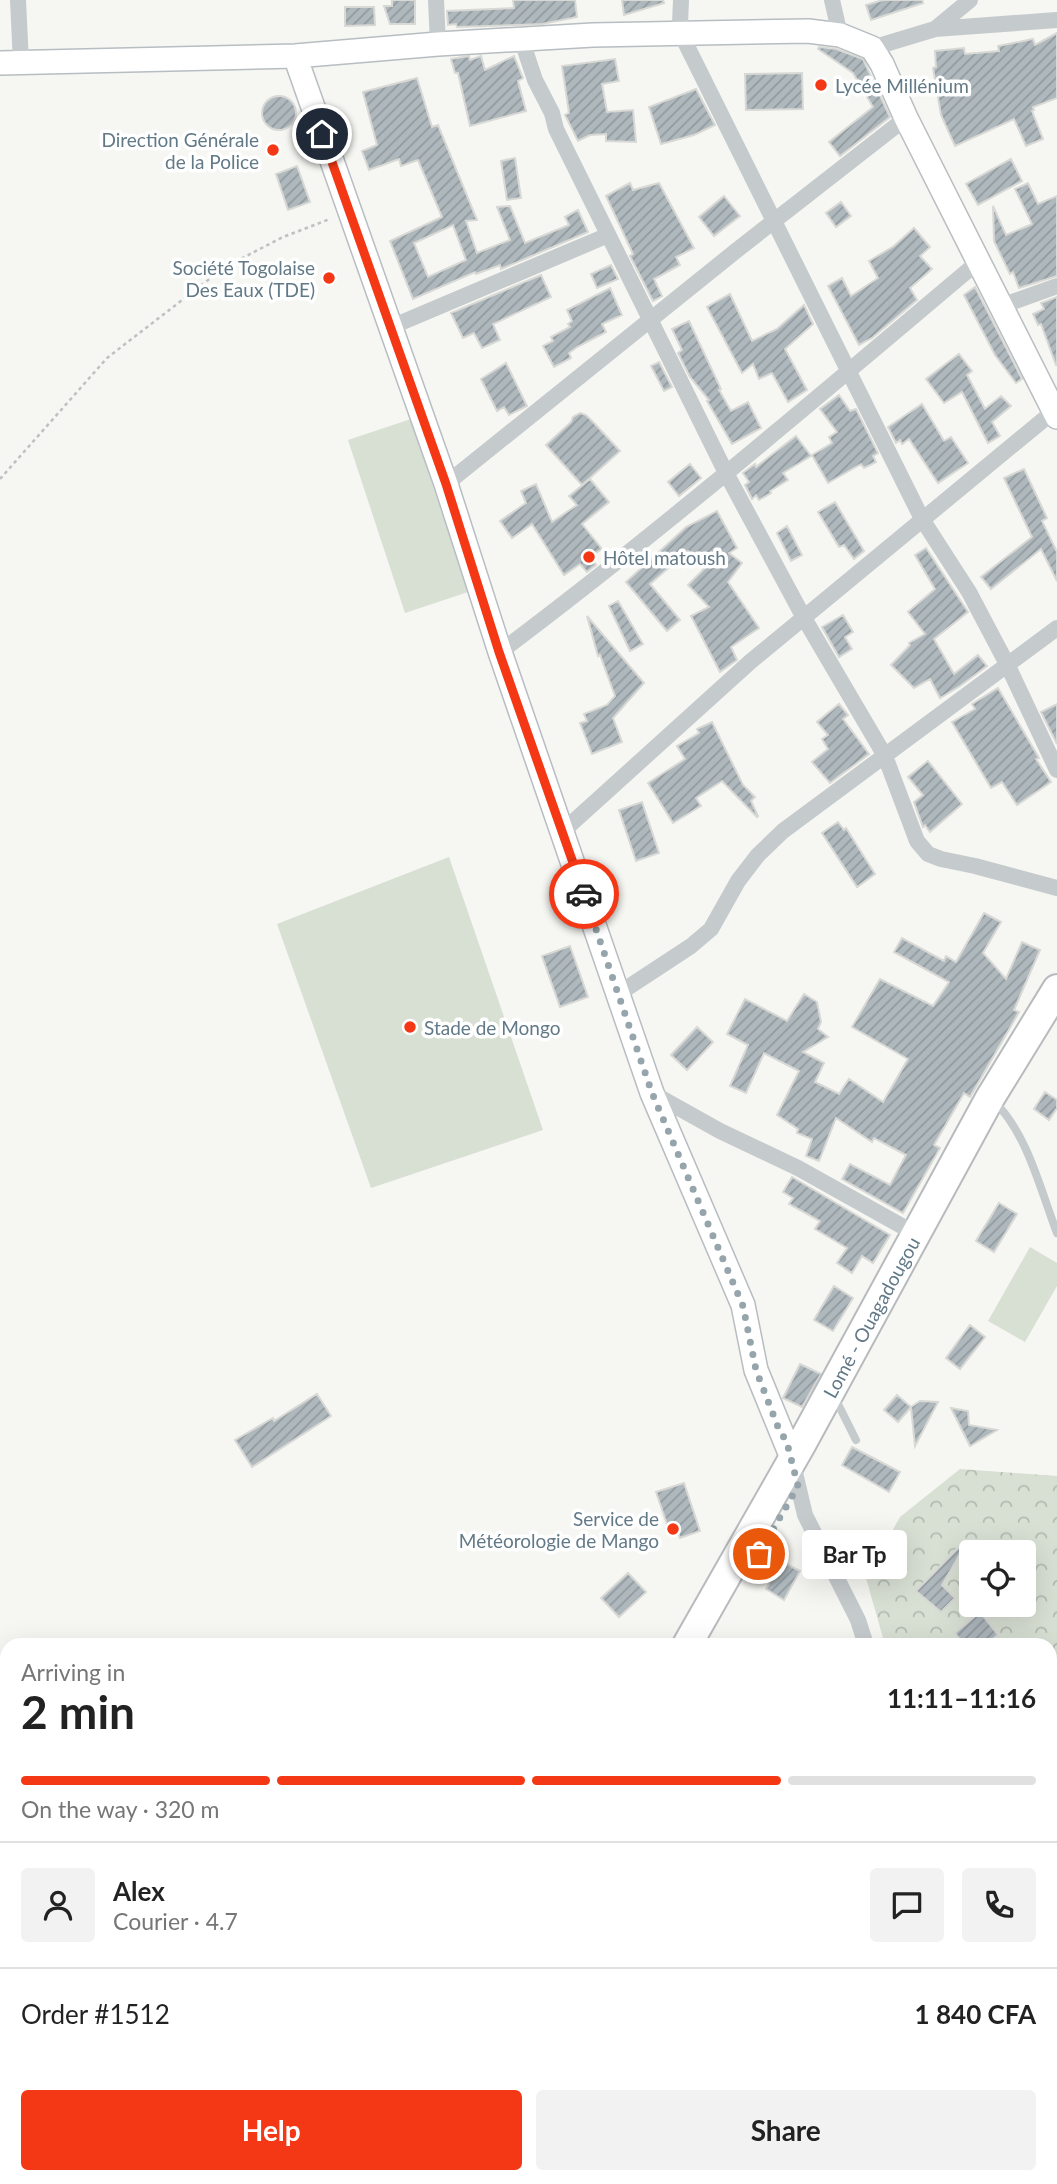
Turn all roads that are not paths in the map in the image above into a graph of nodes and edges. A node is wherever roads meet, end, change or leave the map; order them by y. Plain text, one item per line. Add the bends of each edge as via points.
1 (18, 0) edge
2 (436, 0) edge
3 (681, 0) edge
4 (832, 0) edge
5 (970, 0) edge
6 (1057, 20) edge
7 (934, 29) junction
8 (682, 33) junction
9 (840, 35) junction
10 (521, 38) junction
11 (438, 44) junction
12 (872, 48) junction
13 (295, 56) junction
14 (10, 63) edge
15 (906, 118) junction
16 (774, 220) junction
17 (606, 236) junction
18 (978, 262) junction
19 (1057, 286) edge
20 (1001, 306) junction
21 (649, 321) junction
22 (391, 327) junction
23 (848, 372) junction
24 (1056, 414) edge
25 (726, 473) junction
26 (446, 484) junction
27 (922, 519) junction
28 (804, 618) junction
29 (1057, 628) edge
30 (499, 652) junction
31 (1008, 666) junction
32 (885, 756) junction
33 (1057, 770) edge
34 (562, 832) junction
35 (1057, 888) edge
36 (1057, 989) edge
37 (618, 995) junction
38 (1057, 1022) edge
39 (652, 1093) junction
40 (997, 1104) junction
41 (1057, 1233) edge
42 (916, 1234) junction
43 (835, 1396) junction
44 (856, 1440) dead end
45 (792, 1458) junction
46 (798, 1486) junction
47 (691, 1638) edge
48 (711, 1638) edge
49 (864, 1638) edge

1 - 14 street
2 - 11 street
3 - 8 street
4 - 9 street
5 - 7 street
6 - 7 street
7 - 12 street
8 - 9 main road via 808,31
8 - 10 main road
8 - 16 street
9 - 12 main road
10 - 11 main road
10 - 17 street via 556,129
11 - 13 main road
12 - 15 main road
13 - 14 main road
13 - 22 main road
15 - 16 street
15 - 18 main road
16 - 21 street
16 - 23 street
17 - 21 street
17 - 22 street
18 - 20 main road
18 - 23 street
19 - 20 street
20 - 24 main road
21 - 25 street
21 - 26 street
22 - 26 main road
23 - 25 street
23 - 27 street
24 - 27 street
25 - 28 street
25 - 30 street
26 - 30 main road
27 - 28 street
27 - 31 street via 969,592
28 - 32 street
28 - 34 street
29 - 31 street
30 - 34 main road
31 - 32 street
31 - 33 street
32 - 35 street via 917,841 928,854
32 - 37 street via 783,831 758,855 711,929
34 - 37 main road
36 - 40 highway, Lomé - Ouagadougou
37 - 39 main road
38 - 40 highway, Lomé - Ouagadougou
39 - 42 street
39 - 45 main road via 743,1306 756,1370
40 - 41 lane via 1022,1141
40 - 42 highway, Lomé - Ouagadougou
40 - 43 highway, Lomé - Ouagadougou via 975,1155
42 - 43 highway, Lomé - Ouagadougou
43 - 44 lane
43 - 45 highway, Lomé - Ouagadougou
43 - 46 highway, Lomé - Ouagadougou
45 - 46 street
45 - 47 highway, Lomé - Ouagadougou
46 - 48 highway, Lomé - Ouagadougou
46 - 49 street via 805,1515

